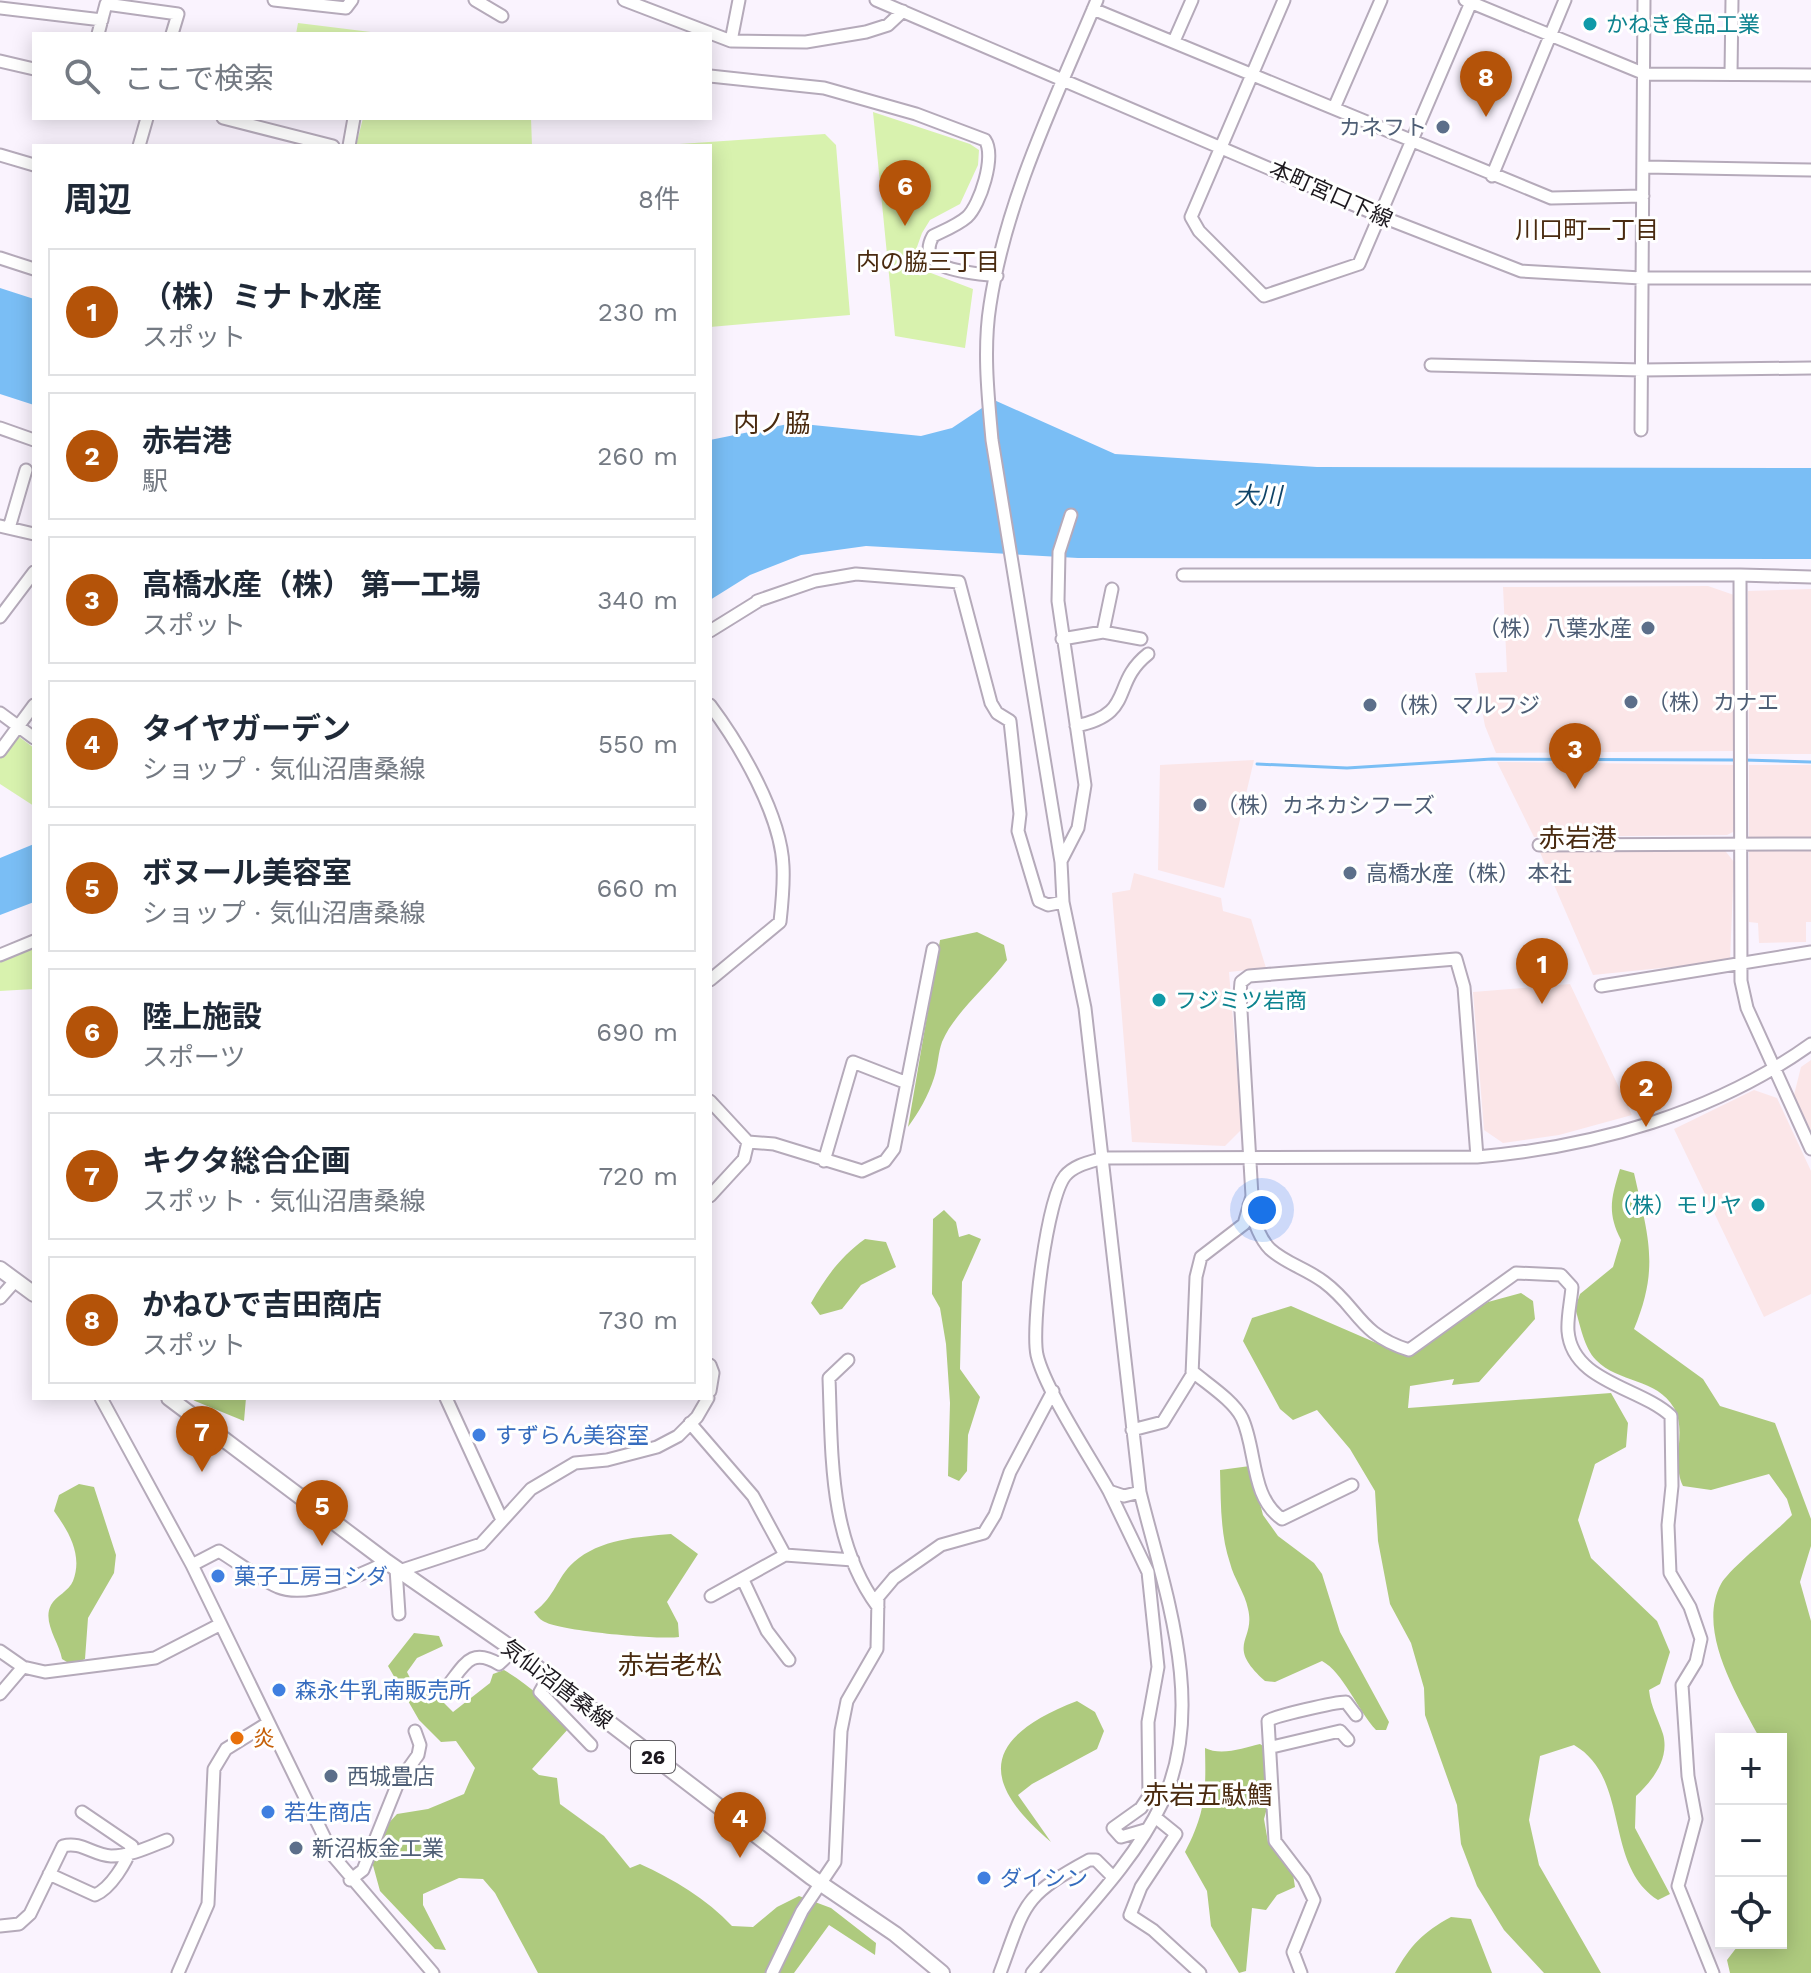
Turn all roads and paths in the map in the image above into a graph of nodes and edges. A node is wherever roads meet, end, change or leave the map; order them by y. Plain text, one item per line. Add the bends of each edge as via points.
1 (274, 0) edge
2 (308, 0) edge
3 (349, 0) edge
4 (475, 0) edge
5 (624, 0) edge
6 (739, 0) edge
7 (876, 0) edge
8 (1192, 0) edge
9 (1284, 0) edge
10 (1381, 0) edge
11 (1565, 0) edge
12 (1644, 0) edge
13 (1732, 0) edge
14 (1469, 1) edge
15 (1095, 5) edge
16 (0, 8) edge
17 (903, 11) junction
18 (502, 16) dead end
19 (102, 20) junction
20 (99, 32) edge
21 (173, 32) edge
22 (708, 32) edge
23 (712, 34) edge
24 (1550, 38) junction
25 (731, 41) junction
26 (1174, 41) junction
27 (0, 61) edge
28 (32, 69) edge
29 (1252, 73) junction
30 (1645, 74) junction
31 (1731, 74) junction
32 (1811, 75) edge
33 (712, 76) edge
34 (1064, 79) junction
35 (1334, 108) junction
36 (146, 120) edge
37 (238, 120) edge
38 (354, 120) edge
39 (268, 124) edge
40 (1411, 142) junction
41 (140, 144) edge
42 (327, 144) edge
43 (349, 144) edge
44 (1221, 146) junction
45 (0, 155) edge
46 (32, 164) edge
47 (1645, 167) junction
48 (1811, 170) edge
49 (1492, 176) junction
50 (1643, 196) junction
51 (1380, 216) junction
52 (0, 258) edge
53 (32, 268) edge
54 (997, 276) junction
55 (1641, 278) junction
56 (1811, 278) edge
57 (1431, 365) dead end
58 (1811, 368) edge
59 (1642, 370) junction
60 (0, 428) edge
61 (1641, 430) dead end
62 (32, 439) edge
63 (26, 470) dead end
64 (1071, 515) dead end
65 (4, 527) edge
66 (32, 534) edge
67 (32, 575) edge
68 (1183, 575) dead end
69 (1740, 575) junction
70 (1811, 577) edge
71 (1112, 589) dead end
72 (0, 617) edge
73 (712, 630) edge
74 (1103, 632) junction
75 (1062, 639) junction
76 (1141, 639) dead end
77 (1148, 654) dead end
78 (32, 708) edge
79 (712, 708) edge
80 (0, 713) edge
81 (18, 726) junction
82 (1076, 726) junction
83 (32, 736) edge
84 (0, 751) edge
85 (1740, 844) junction
86 (1811, 844) edge
87 (1539, 845) dead end
88 (1061, 862) junction
89 (1063, 902) junction
90 (32, 942) edge
91 (933, 949) dead end
92 (1811, 952) edge
93 (0, 955) edge
94 (1741, 964) junction
95 (712, 978) edge
96 (1601, 986) dead end
97 (1811, 1044) edge
98 (1773, 1067) junction
99 (907, 1083) junction
100 (712, 1103) edge
101 (748, 1142) junction
102 (1811, 1149) edge
103 (1477, 1157) junction
104 (1103, 1158) junction
105 (1252, 1159) junction
106 (824, 1161) junction
107 (712, 1194) edge
108 (1249, 1205) junction
109 (0, 1269) edge
110 (16, 1280) junction
111 (32, 1292) edge
112 (0, 1298) edge
113 (848, 1360) dead end
114 (1192, 1371) junction
115 (1053, 1391) junction
116 (102, 1400) edge
117 (172, 1400) edge
118 (447, 1400) edge
119 (707, 1400) edge
120 (690, 1423) junction
121 (1132, 1430) junction
122 (1352, 1485) dead end
123 (1109, 1491) junction
124 (1140, 1492) junction
125 (502, 1520) junction
126 (785, 1555) junction
127 (853, 1560) junction
128 (192, 1565) junction
129 (394, 1567) junction
130 (743, 1580) junction
131 (711, 1596) dead end
132 (878, 1607) junction
133 (399, 1614) dead end
134 (219, 1625) junction
135 (514, 1650) junction
136 (0, 1651) edge
137 (789, 1660) dead end
138 (23, 1667) junction
139 (548, 1678) junction
140 (445, 1689) dead end
141 (0, 1694) edge
142 (1356, 1715) dead end
143 (268, 1723) junction
144 (415, 1731) dead end
145 (1348, 1740) dead end
146 (591, 1745) dead end
147 (1272, 1747) junction
148 (82, 1812) dead end
149 (1155, 1817) junction
150 (1146, 1830) junction
151 (167, 1840) dead end
152 (129, 1854) junction
153 (49, 1874) junction
154 (1112, 1876) junction
155 (350, 1880) junction
156 (822, 1883) junction
157 (0, 1926) edge
158 (936, 1971) edge
159 (178, 1973) edge
160 (433, 1973) edge
161 (772, 1973) edge
162 (1000, 1973) edge
163 (1032, 1973) edge
164 (1200, 1973) edge
165 (1301, 1973) edge
166 (1712, 1973) edge

1 - 3 street via 346,8
2 - 3 street
4 - 18 street
5 - 22 street
6 - 25 street
7 - 17 street, 本町宮口下線
8 - 26 street
9 - 29 street
10 - 35 street
11 - 24 street
12 - 30 street
13 - 31 street
14 - 24 street
14 - 40 street
15 - 26 street
15 - 34 street
16 - 19 street
17 - 25 street via 888,25 866,32 806,42
17 - 34 street, 本町宮口下線
19 - 20 street
19 - 21 street via 106,4 178,14
23 - 25 street
24 - 30 street
24 - 49 street
26 - 29 street
27 - 28 street
29 - 35 street
29 - 44 street
30 - 31 street
30 - 47 street
31 - 32 street
33 - 54 street via 824,88 985,140 990,164 968,217 933,236 929,249 934,261 946,268
34 - 44 street, 本町宮口下線
34 - 54 street via 1009,224
35 - 40 street
36 - 41 street
37 - 39 street
38 - 43 street
39 - 42 street
40 - 49 street
40 - 51 street
44 - 51 street, 本町宮口下線
44 - 51 street via 1191,217 1264,296 1359,264
45 - 46 street
47 - 48 street
47 - 50 street
49 - 50 street via 1551,198
50 - 55 street
51 - 55 street, 本町宮口下線 via 1521,271
52 - 53 street
54 - 88 street via 990,305 987,381 992,440
55 - 56 street, 本町宮口下線
55 - 59 street
57 - 59 street
58 - 59 street
59 - 61 street
60 - 62 street
63 - 65 street
64 - 75 street via 1059,552
65 - 66 street
67 - 72 street
68 - 69 street
69 - 70 street
69 - 85 street
71 - 74 street
73 - 89 street via 758,600 815,581 856,574 959,582 991,703 1010,721 1025,863 1039,901
74 - 75 street
74 - 76 street
75 - 82 street
77 - 82 street via 1134,668 1107,717
78 - 81 street
79 - 95 street via 761,794 775,825 783,864 780,922
80 - 81 street
81 - 83 street
81 - 84 street
82 - 88 street via 1085,785 1078,828
85 - 86 street
85 - 87 street
85 - 94 street
88 - 89 street
89 - 104 street via 1085,1008
90 - 93 street
91 - 99 street
92 - 94 street
94 - 96 street
94 - 98 street via 1747,1008
97 - 98 street
98 - 102 street
98 - 103 street via 1646,1124 1567,1145
99 - 106 street via 894,1149 885,1161 862,1171
99 - 106 street via 853,1062
100 - 101 street
101 - 106 street via 774,1144
101 - 107 street via 744,1159
103 - 105 street
103 - 105 street via 1464,987 1456,959 1447,958 1269,972 1241,982
104 - 105 street
104 - 115 street via 1066,1174 1048,1225 1035,1331 1038,1358
104 - 121 street
105 - 108 street
108 - 114 street via 1244,1224 1201,1257
108 - 166 street via 1270,1249 1325,1282 1359,1323 1389,1344 1409,1350 1516,1273 1561,1275 1572,1287 1568,1333 1577,1356 1596,1376 1654,1401 1671,1416 1670,1573 1701,1639 1696,1662 1682,1685 1696,1819 1678,1886
109 - 110 main road
110 - 111 main road
110 - 112 street
113 - 127 street via 829,1378 833,1499
114 - 121 street via 1163,1422
114 - 122 street via 1241,1414 1258,1484 1271,1512 1282,1519
115 - 123 street
115 - 132 street via 984,1533 941,1545 921,1557 894,1578 878,1597
116 - 128 street
117 - 129 main road, 気仙沼唐桑線 / 26
118 - 125 street
119 - 120 street
120 - 125 street via 657,1447 575,1463 531,1489
120 - 126 street via 753,1496
121 - 124 street
123 - 124 street via 1124,1496
123 - 150 street via 1148,1572 1158,1667 1148,1722 1149,1796 1113,1828 1121,1837
124 - 149 street via 1182,1674 1177,1756
125 - 129 street via 481,1544
126 - 127 street
126 - 130 street
127 - 132 street via 860,1583
128 - 129 street via 219,1551 281,1589 314,1588
128 - 134 street
129 - 133 street
129 - 135 main road, 気仙沼唐桑線 / 26
130 - 131 street
130 - 137 street via 767,1631
132 - 156 street via 877,1649 847,1701 835,1862
134 - 138 street via 155,1658 45,1672
134 - 143 street
135 - 139 main road, 気仙沼唐桑線 / 26
135 - 140 street via 499,1664 484,1655 474,1657
136 - 138 street
138 - 141 street
139 - 146 street via 540,1692
139 - 156 main road, 気仙沼唐桑線 / 26
142 - 147 street via 1346,1702 1337,1702 1303,1714 1273,1716 1268,1721
143 - 155 street
143 - 159 street via 226,1749 214,1769 208,1904
144 - 155 street via 418,1755 398,1783 363,1870
145 - 147 street via 1340,1731
147 - 165 street via 1275,1841 1314,1900 1293,1952
148 - 152 street via 132,1846
149 - 150 street
149 - 164 street via 1176,1834 1130,1915
150 - 154 street
151 - 152 street
152 - 153 street via 108,1856 74,1843 63,1846
152 - 153 street via 104,1891 95,1895
153 - 157 street via 30,1914 19,1924
154 - 162 street via 1089,1860 1035,1893
154 - 163 street
155 - 160 street
156 - 158 main road, 気仙沼唐桑線 / 26 via 895,1934
156 - 161 street via 789,1933

